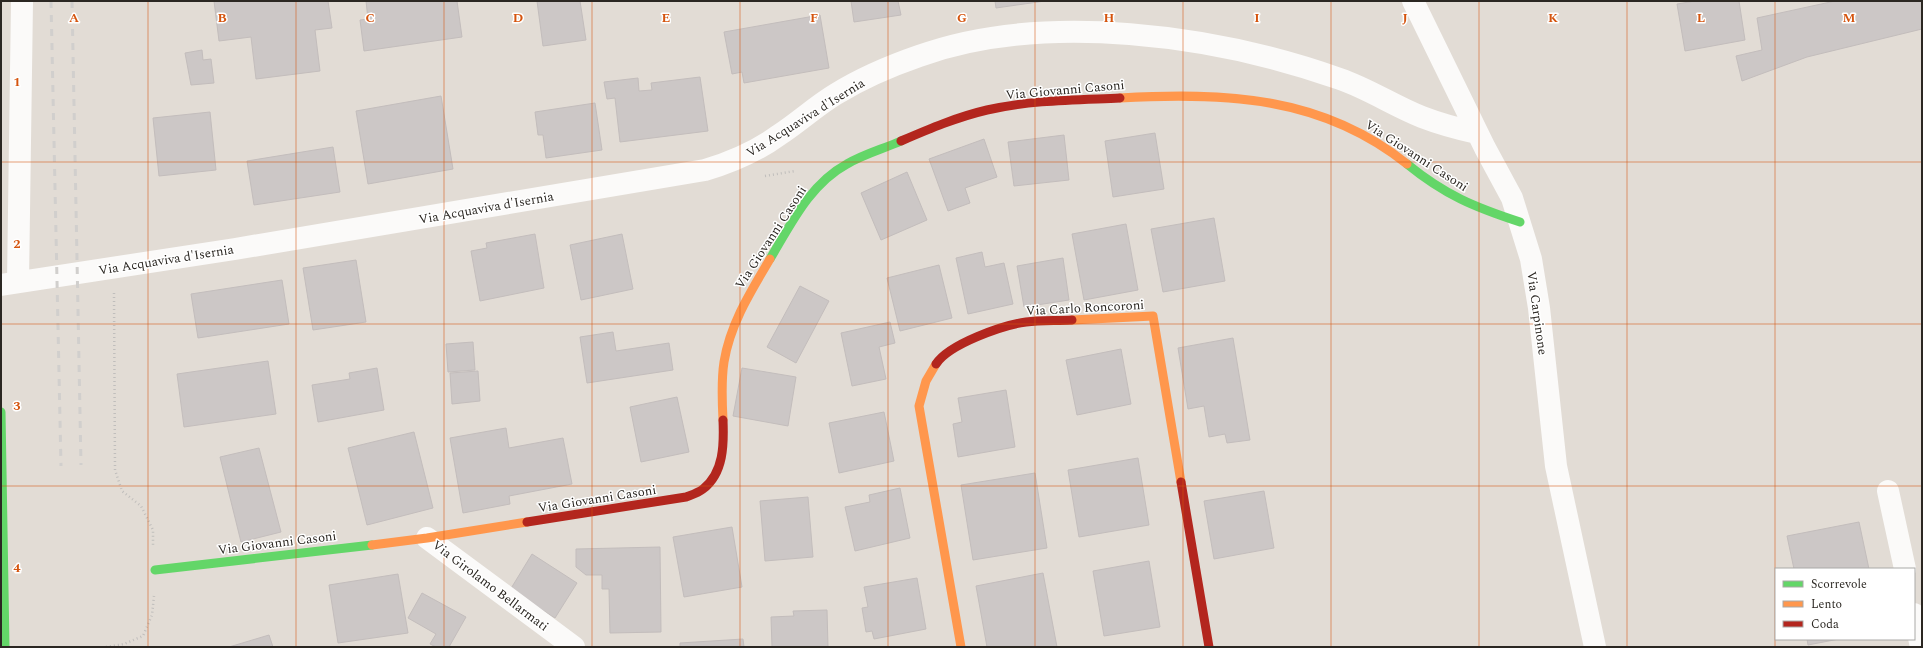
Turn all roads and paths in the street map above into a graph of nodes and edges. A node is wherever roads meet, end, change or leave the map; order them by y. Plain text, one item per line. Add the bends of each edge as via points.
1 (22, 1) edge
2 (1413, 1) edge
3 (1477, 133) junction
4 (832, 174) junction
5 (759, 177) dead end
6 (1520, 222) junction
7 (113, 267) junction
8 (9, 283) edge
9 (1, 412) edge
10 (1888, 491) dead end
11 (427, 538) junction
12 (1904, 568) edge
13 (155, 570) junction
14 (1915, 619) edge
15 (6, 647) edge
16 (106, 647) edge
17 (574, 647) edge
18 (961, 647) edge
19 (1209, 647) edge
20 (1595, 647) edge
21 (1921, 647) edge

1 - 8 street
2 - 3 street, Via Carpinone
3 - 6 street, Via Carpinone via 1506,187
3 - 7 street, Via Acquaviva d'Isernia via 1422,117 1339,78 1234,49 1103,32 998,38 943,48 882,70 837,94 761,146 728,163 705,170
4 - 5 path via 801,170
4 - 6 main road, Via Giovanni Casoni via 852,161 875,151 945,123 988,110 1028,103 1213,95 1265,102 1336,121 1378,142 1421,176 1452,196
4 - 11 main road, Via Giovanni Casoni via 816,189 797,215 736,318 722,369 721,459 717,472 707,486 700,492 686,497
6 - 20 street, Via Carpinone via 1536,287 1556,466
7 - 8 street, Via Acquaviva d'Isernia
7 - 13 path via 115,470 122,491 141,506 152,530
9 - 15 main road
10 - 12 street
11 - 13 main road, Via Giovanni Casoni
11 - 17 street, Via Girolamo Bellarmati
13 - 16 path via 152,615 142,636 124,644
14 - 21 street
18 - 19 main road, Via Carlo Roncoroni via 919,406 926,380 940,358 974,337 1026,322 1152,316

